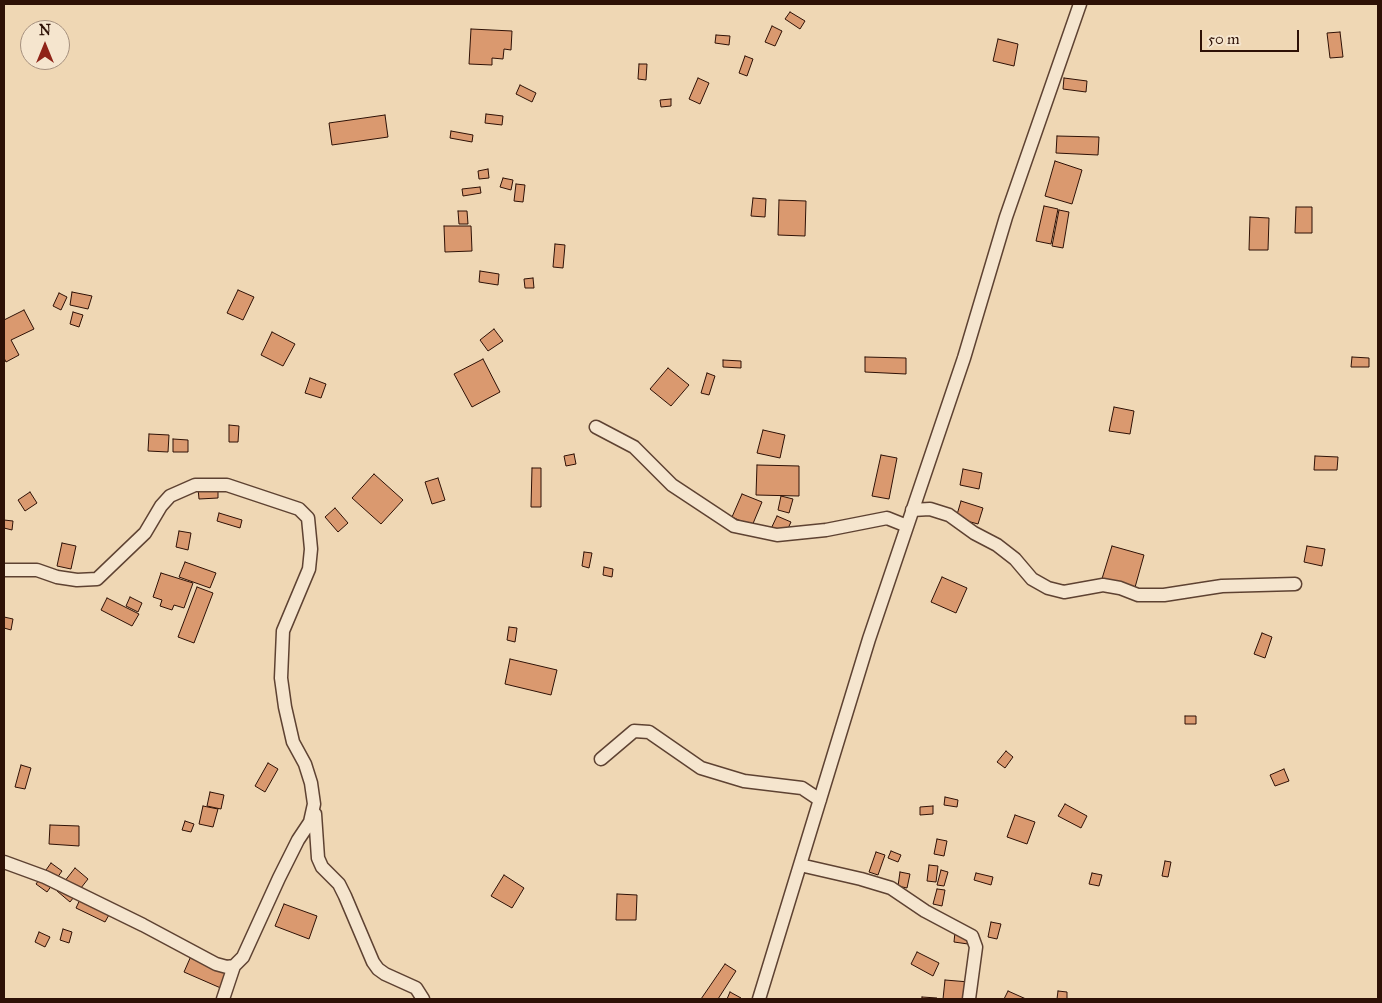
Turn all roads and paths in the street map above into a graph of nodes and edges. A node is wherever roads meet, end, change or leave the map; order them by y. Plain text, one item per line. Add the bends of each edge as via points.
1 (1080, 4) edge
2 (596, 427) dead end
3 (912, 510) junction
4 (907, 526) junction
5 (4, 570) edge
6 (1294, 584) dead end
7 (601, 760) dead end
8 (820, 800) junction
9 (314, 804) junction
10 (4, 862) edge
11 (800, 865) junction
12 (234, 966) junction
13 (223, 999) edge
14 (423, 999) edge
15 (759, 999) edge
16 (969, 999) edge

1 - 3 street via 1006,217 964,358
2 - 4 street via 634,447 672,485 734,526 777,535 826,530 887,518
3 - 4 street
3 - 6 street via 930,509 949,516 997,545 1015,559 1032,579 1064,592 1103,585 1138,594 1164,595 1222,586
4 - 8 street via 868,639
5 - 9 street via 37,570 57,577 97,579 145,533 160,506 170,496 195,485 227,485 299,509 308,518 309,569 282,632 281,678 293,742 305,764
7 - 8 street via 634,731 649,732 701,768 744,781 802,788
8 - 11 street
9 - 12 street via 310,822 243,957
9 - 14 street via 318,858 322,867 339,884 373,962 385,974 416,988
10 - 12 street via 45,877 216,964 227,968
11 - 15 street
11 - 16 street via 891,888 972,936 976,947
12 - 13 street

